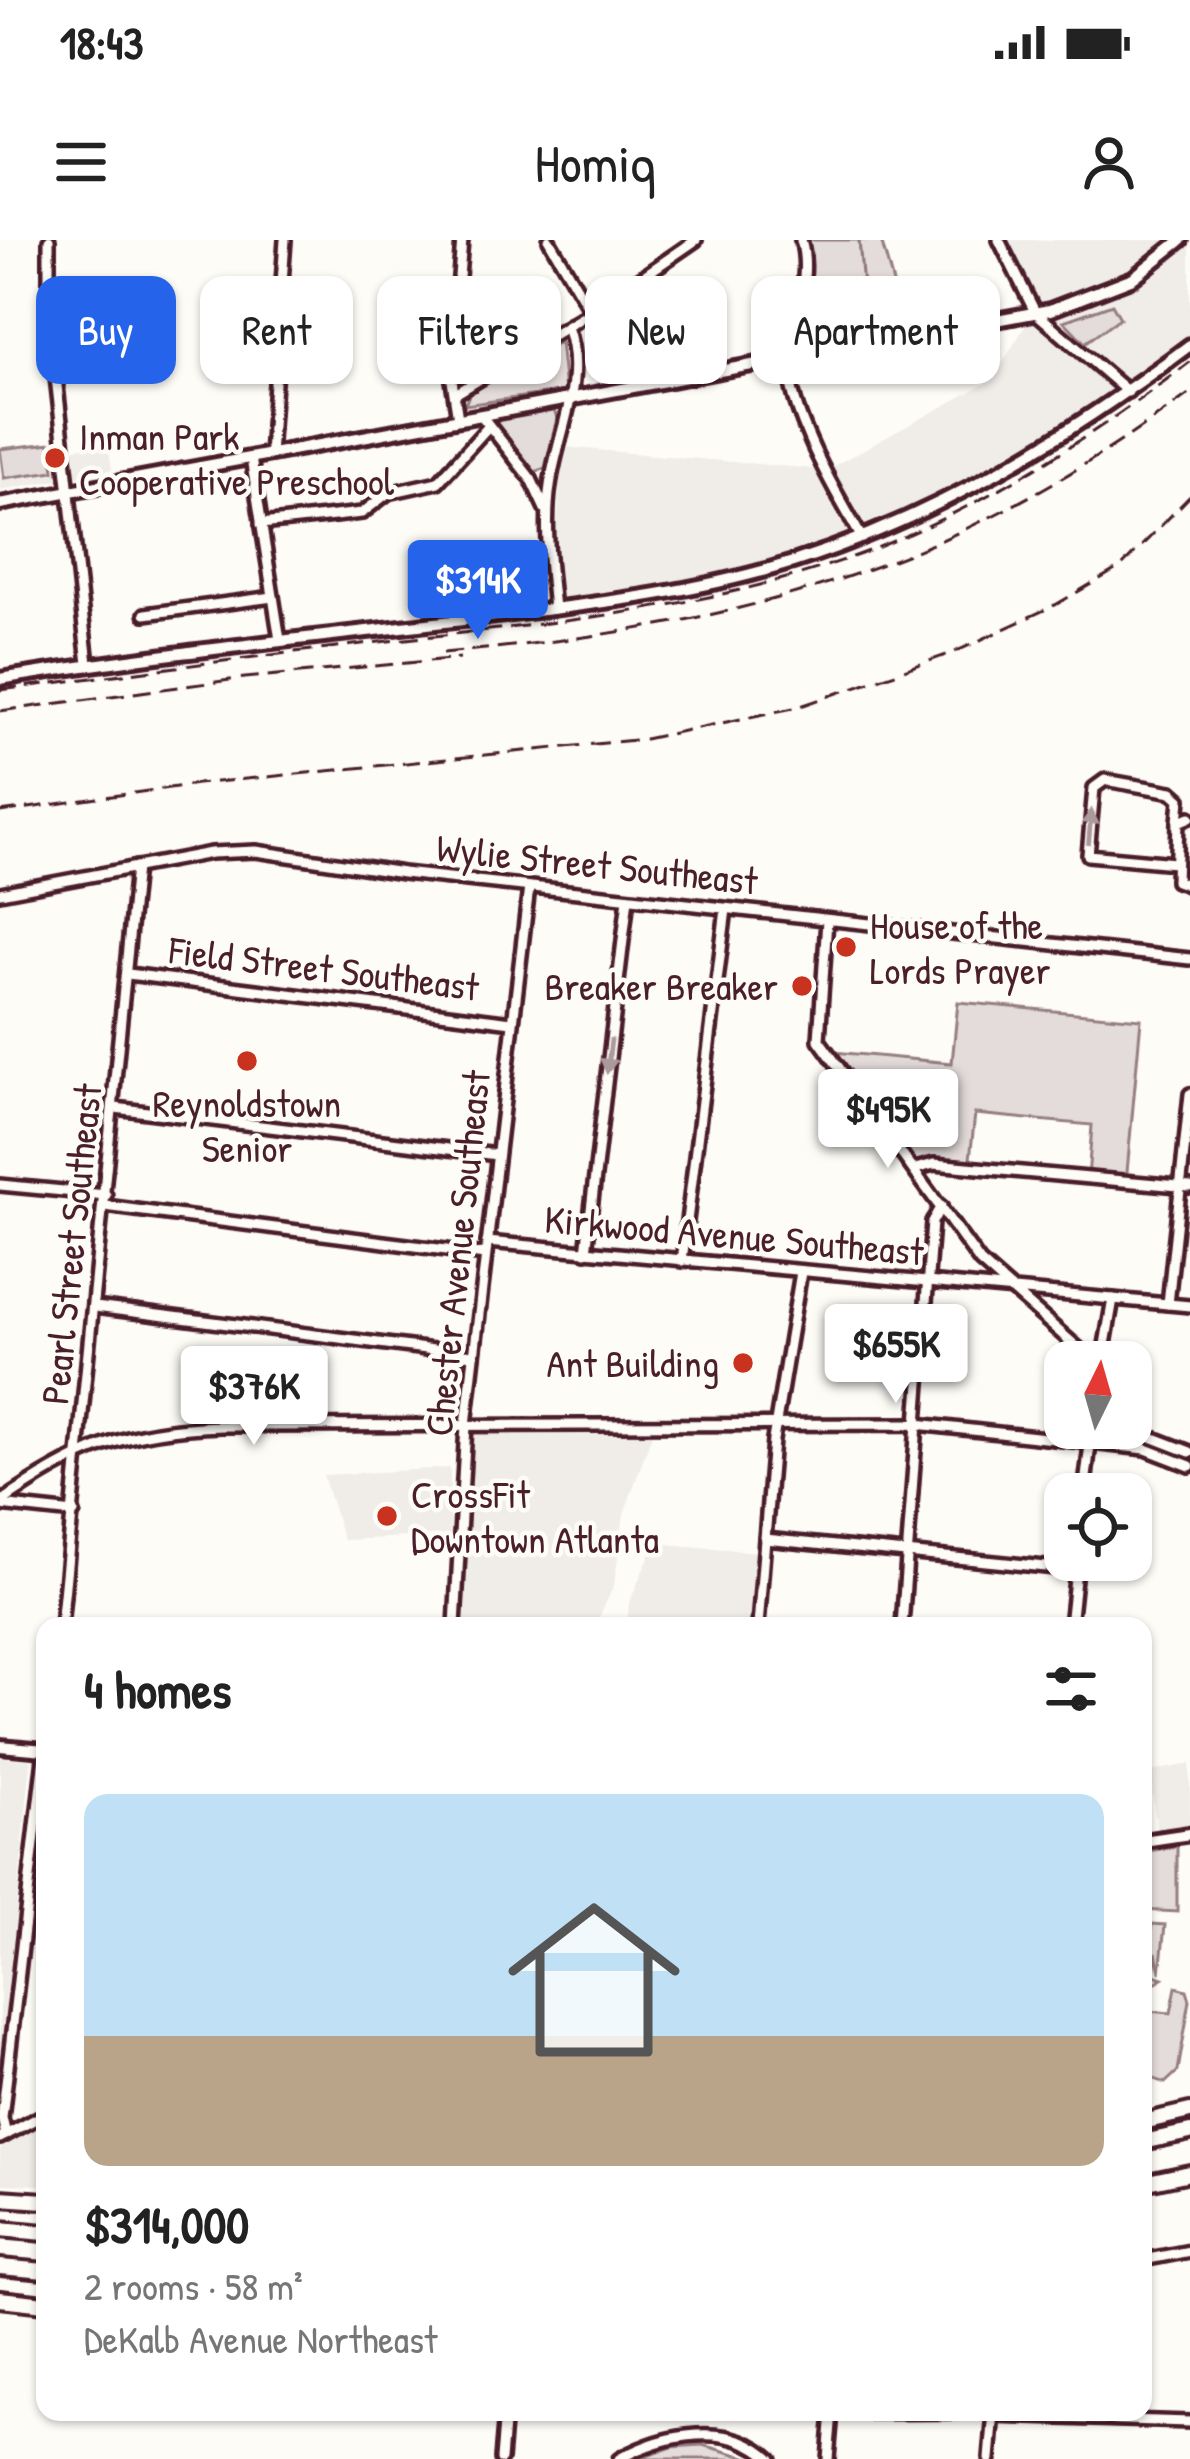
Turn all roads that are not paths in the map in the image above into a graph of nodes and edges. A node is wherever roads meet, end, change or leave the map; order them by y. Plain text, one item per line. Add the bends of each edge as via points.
1 (49, 240) edge
2 (285, 240) edge
3 (462, 240) edge
4 (549, 240) edge
5 (695, 240) edge
6 (801, 240) edge
7 (999, 240) edge
8 (1181, 240) edge
9 (642, 276) edge
10 (805, 276) edge
11 (585, 303) edge
12 (1035, 312) junction
13 (585, 315) edge
14 (1000, 319) edge
15 (567, 327) junction
16 (1190, 345) edge
17 (751, 365) edge
18 (796, 384) edge
19 (1128, 392) junction
20 (457, 393) junction
21 (572, 399) junction
22 (481, 415) junction
23 (458, 419) junction
24 (487, 428) junction
25 (270, 454) junction
26 (251, 458) junction
27 (67, 492) junction
28 (0, 504) edge
29 (547, 514) junction
30 (261, 524) junction
31 (862, 538) junction
32 (273, 597) junction
33 (554, 609) junction
34 (145, 614) dead end
35 (280, 640) junction
36 (88, 664) junction
37 (0, 679) edge
38 (1190, 818) edge
39 (1178, 822) junction
40 (1175, 863) junction
41 (136, 867) junction
42 (1190, 886) edge
43 (530, 887) junction
44 (0, 893) edge
45 (628, 898) junction
46 (726, 909) junction
47 (827, 920) junction
48 (1190, 959) edge
49 (128, 974) junction
50 (512, 1022) junction
51 (1190, 1094) edge
52 (115, 1108) junction
53 (497, 1155) junction
54 (915, 1169) junction
55 (0, 1185) edge
56 (1185, 1186) edge
57 (106, 1200) junction
58 (941, 1206) junction
59 (487, 1242) junction
60 (586, 1252) junction
61 (485, 1255) junction
62 (682, 1261) junction
63 (801, 1272) junction
64 (927, 1283) junction
65 (1007, 1290) junction
66 (1113, 1299) junction
67 (1168, 1304) junction
68 (95, 1306) junction
69 (1190, 1306) edge
70 (1071, 1341) edge
71 (1103, 1341) edge
72 (473, 1355) junction
73 (776, 1424) junction
74 (917, 1424) junction
75 (466, 1425) junction
76 (1152, 1437) edge
77 (1044, 1438) edge
78 (1138, 1449) edge
79 (1146, 1450) junction
80 (1188, 1451) edge
81 (81, 1453) junction
82 (1190, 1466) edge
83 (0, 1504) edge
84 (74, 1514) junction
85 (765, 1539) junction
86 (908, 1553) junction
87 (1044, 1563) edge
88 (1074, 1581) edge
89 (62, 1617) edge
90 (455, 1617) edge
91 (759, 1617) edge
92 (903, 1617) edge
93 (1071, 1617) edge
94 (0, 1746) edge
95 (36, 1749) edge
96 (36, 1826) edge
97 (1190, 1834) edge
98 (1152, 1840) edge
99 (1190, 2111) edge
100 (36, 2119) edge
101 (1152, 2120) edge
102 (1190, 2132) edge
103 (3, 2136) edge
104 (1152, 2140) edge
105 (1190, 2176) edge
106 (1152, 2182) edge
107 (0, 2198) edge
108 (36, 2200) edge
109 (0, 2229) edge
110 (36, 2232) edge
111 (1190, 2251) edge
112 (1152, 2258) edge
113 (0, 2267) edge
114 (36, 2270) edge
115 (0, 2299) edge
116 (36, 2303) edge
117 (1152, 2420) edge
118 (504, 2421) edge
119 (831, 2421) edge
120 (993, 2421) edge
121 (1190, 2422) edge
122 (501, 2459) edge
123 (619, 2459) edge
124 (771, 2459) edge
125 (828, 2459) edge
126 (990, 2459) edge

1 - 27 street
2 - 25 street
3 - 20 street via 451,374
4 - 11 street
5 - 9 street
6 - 10 street
7 - 12 street
8 - 12 main road via 1110,289
12 - 14 main road
12 - 19 street
13 - 15 street
15 - 20 street
15 - 21 street
16 - 19 main road
17 - 21 main road
18 - 31 street
19 - 31 main road via 1001,473
20 - 23 street
21 - 22 main road
21 - 29 street
22 - 23 main road
22 - 24 street
23 - 25 main road
24 - 29 street via 531,479
24 - 30 street via 438,482 388,494 362,513
25 - 26 main road
26 - 27 main road
26 - 30 street
27 - 28 main road
27 - 36 street
29 - 33 street
30 - 32 street
31 - 33 main road via 718,582
32 - 34 street
32 - 35 street
33 - 35 main road
35 - 36 main road
36 - 37 main road
38 - 39 street
39 - 40 street
40 -> 39 street via 1088,855 1094,788 1105,780 1172,793 1180,799
40 - 42 street via 1176,881
41 - 43 street, Wylie Street Southeast via 256,851
41 - 44 street, Wylie Street Southeast
41 - 49 street, Pearl Street Southeast
43 - 45 street, Wylie Street Southeast
43 - 50 street, Chester Avenue Southeast
45 - 46 street, Wylie Street Southeast
45 -> 60 street
46 - 47 street, Wylie Street Southeast
46 - 62 street
47 - 48 street, Wylie Street Southeast
47 - 54 street via 819,1040
49 - 50 street, Field Street Southeast
49 - 52 street, Pearl Street Southeast
50 - 53 street, Chester Avenue Southeast
51 - 56 street
52 - 53 street
52 - 57 street, Pearl Street Southeast
53 - 59 street, Chester Avenue Southeast
54 - 56 street via 934,1164
54 - 58 street
55 - 57 street
56 - 67 street
57 - 61 street
57 - 68 street, Pearl Street Southeast
58 - 64 street
58 - 65 street
59 - 60 street, Kirkwood Avenue Southeast
59 - 61 street, Chester Avenue Southeast
60 - 62 street, Kirkwood Avenue Southeast
61 - 72 street, Chester Avenue Southeast
62 - 63 street, Kirkwood Avenue Southeast
63 - 64 street, Kirkwood Avenue Southeast
63 - 73 street
64 - 65 street, Kirkwood Avenue Southeast
64 - 74 street
65 - 66 street, Kirkwood Avenue Southeast
65 - 70 street
66 - 67 street, Kirkwood Avenue Southeast
66 - 71 street
67 - 69 street, Kirkwood Avenue Southeast
68 - 72 street
68 - 81 street, Pearl Street Southeast
72 - 75 street, Chester Avenue Southeast
73 - 74 street
73 - 75 street
73 - 85 street
74 - 77 street
74 - 86 street
75 - 81 street via 166,1428
75 - 90 street, Chester Avenue Southeast
76 - 80 street
78 - 79 street
79 - 80 street
79 - 82 street
81 - 83 street
81 - 84 street, Pearl Street Southeast
83 - 84 street
84 - 89 street, Pearl Street Southeast
85 - 86 street
85 - 91 street
86 - 87 street
86 - 92 street
88 - 93 street
94 - 95 main road
96 - 103 street
97 - 98 main road
99 - 101 highway
100 - 103 street
102 - 104 highway
105 - 106 highway
107 - 108 highway
109 - 110 highway
111 - 112 street
113 - 114 highway
115 - 116 highway
117 - 121 street
118 - 122 street
119 - 125 street
120 - 126 street
123 - 124 street via 659,2440 707,2434 752,2445

